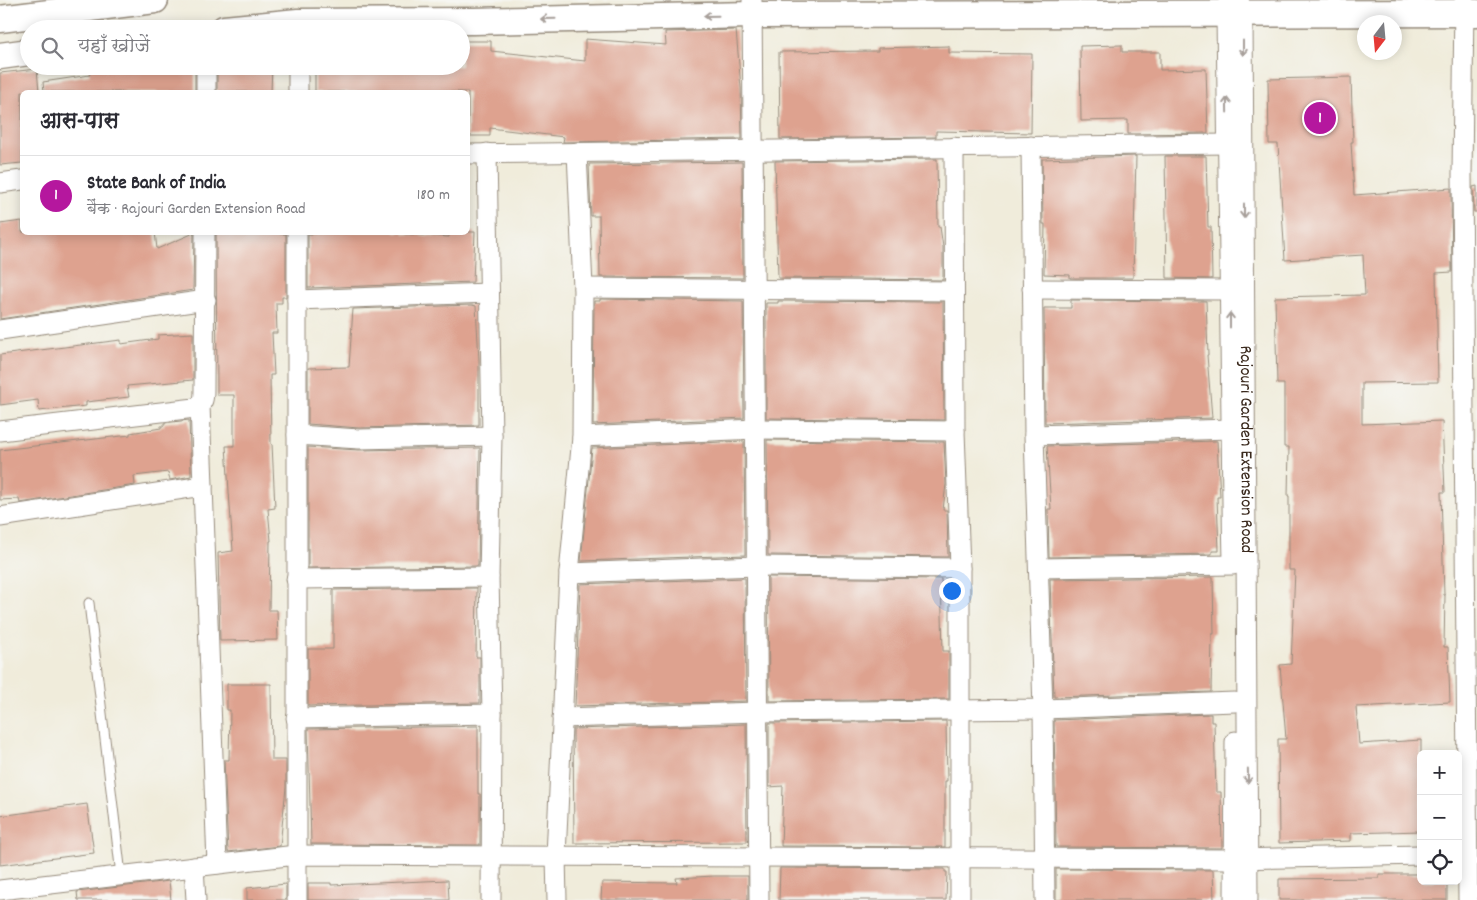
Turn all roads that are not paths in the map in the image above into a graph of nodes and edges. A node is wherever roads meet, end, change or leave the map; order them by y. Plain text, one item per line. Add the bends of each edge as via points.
1 (150, 0) edge
2 (752, 7) edge
3 (1234, 7) edge
4 (1468, 8) edge
5 (332, 11) edge
6 (298, 17) edge
7 (0, 19) edge
8 (280, 20) edge
9 (469, 20) edge
10 (470, 20) edge
11 (20, 53) edge
12 (0, 56) edge
13 (206, 75) edge
14 (298, 75) edge
15 (206, 90) edge
16 (298, 90) edge
17 (1227, 144) junction
18 (1030, 146) junction
19 (954, 147) junction
20 (753, 150) junction
21 (577, 152) junction
22 (486, 153) junction
23 (470, 154) edge
24 (20, 180) edge
25 (0, 183) edge
26 (205, 235) edge
27 (297, 235) edge
28 (583, 288) junction
29 (754, 289) junction
30 (1032, 289) junction
31 (954, 290) junction
32 (1230, 290) junction
33 (489, 293) junction
34 (206, 300) junction
35 (297, 300) junction
36 (0, 330) edge
37 (200, 405) junction
38 (1230, 428) junction
39 (756, 429) junction
40 (0, 430) edge
41 (955, 431) junction
42 (297, 435) junction
43 (1034, 435) junction
44 (492, 436) junction
45 (582, 437) junction
46 (204, 486) junction
47 (0, 517) edge
48 (1233, 565) junction
49 (756, 566) junction
50 (960, 568) junction
51 (1039, 568) junction
52 (569, 572) junction
53 (489, 577) junction
54 (296, 580) junction
55 (89, 603) dead end
56 (1235, 702) junction
57 (1043, 709) junction
58 (961, 710) junction
59 (758, 712) junction
60 (492, 714) junction
61 (296, 718) junction
62 (562, 718) junction
63 (1468, 854) edge
64 (296, 855) junction
65 (1417, 855) edge
66 (492, 856) junction
67 (556, 856) junction
68 (759, 857) junction
69 (960, 858) junction
70 (1045, 858) junction
71 (1242, 859) junction
72 (217, 864) junction
73 (194, 867) junction
74 (121, 876) junction
75 (0, 890) edge
76 (196, 900) edge
77 (297, 900) edge
78 (491, 900) edge
79 (557, 900) edge
80 (759, 900) edge
81 (960, 900) edge
82 (1045, 900) edge
83 (1234, 900) edge
84 (1248, 900) edge
85 (1468, 900) edge

1 - 7 street
2 - 3 street
2 -> 10 street
2 - 20 street
3 - 4 street
17 -> 3 street, Rajouri Garden Extension Road
3 -> 71 street, Rajouri Garden Extension Road
4 - 63 street via 1462,175
5 - 6 street
9 -> 5 street
6 - 8 street
11 - 12 street
13 - 15 street
14 - 16 street
17 - 18 street
17 - 32 street, Rajouri Garden Extension Road
18 - 19 street
18 - 30 street
19 - 20 street
19 - 31 street
20 - 21 street
20 - 29 street
21 - 22 street
21 - 28 street
22 - 23 street
22 - 33 street
24 - 25 street
26 - 34 street
27 - 35 street
28 - 29 street
28 - 45 street
29 - 31 street
29 - 39 street
30 - 32 street
30 - 43 street
31 - 41 street
38 -> 32 street, Rajouri Garden Extension Road
33 - 35 street
33 - 44 street
34 - 36 street
34 - 37 street via 204,399
35 - 42 street
37 - 40 street
37 - 46 street
38 - 43 street
38 - 48 street, Rajouri Garden Extension Road
39 - 41 street
39 - 45 street
39 - 49 street
41 - 50 street
42 - 44 street via 359,439
42 - 54 street
43 - 51 street
44 - 53 street
45 - 52 street
46 - 47 street
46 - 72 street
48 - 51 street
48 - 56 street, Rajouri Garden Extension Road
49 - 50 street
49 - 52 street
49 - 59 street
50 - 58 street
51 - 57 street
52 - 62 street
53 - 54 street
53 - 60 street
54 - 61 street
55 - 74 lane
56 - 57 street
56 - 71 street, Rajouri Garden Extension Road
57 - 58 street
57 - 70 street
58 - 59 street
58 - 69 street
59 - 62 street
59 - 68 street
60 - 61 street
60 - 66 street
61 - 64 street
62 - 67 street
63 - 85 street
64 - 66 street
64 - 72 street
64 - 77 street
65 - 71 street
66 - 67 street
66 - 78 street
67 - 68 street
67 - 79 street
68 - 69 street
68 - 80 street
69 - 70 street
69 - 81 street
70 - 71 street
70 - 82 street
71 - 83 street, Rajouri Garden Extension Road
71 - 84 street, Rajouri Garden Extension Road
72 - 73 street
73 - 74 street
73 - 76 street
74 - 75 street

